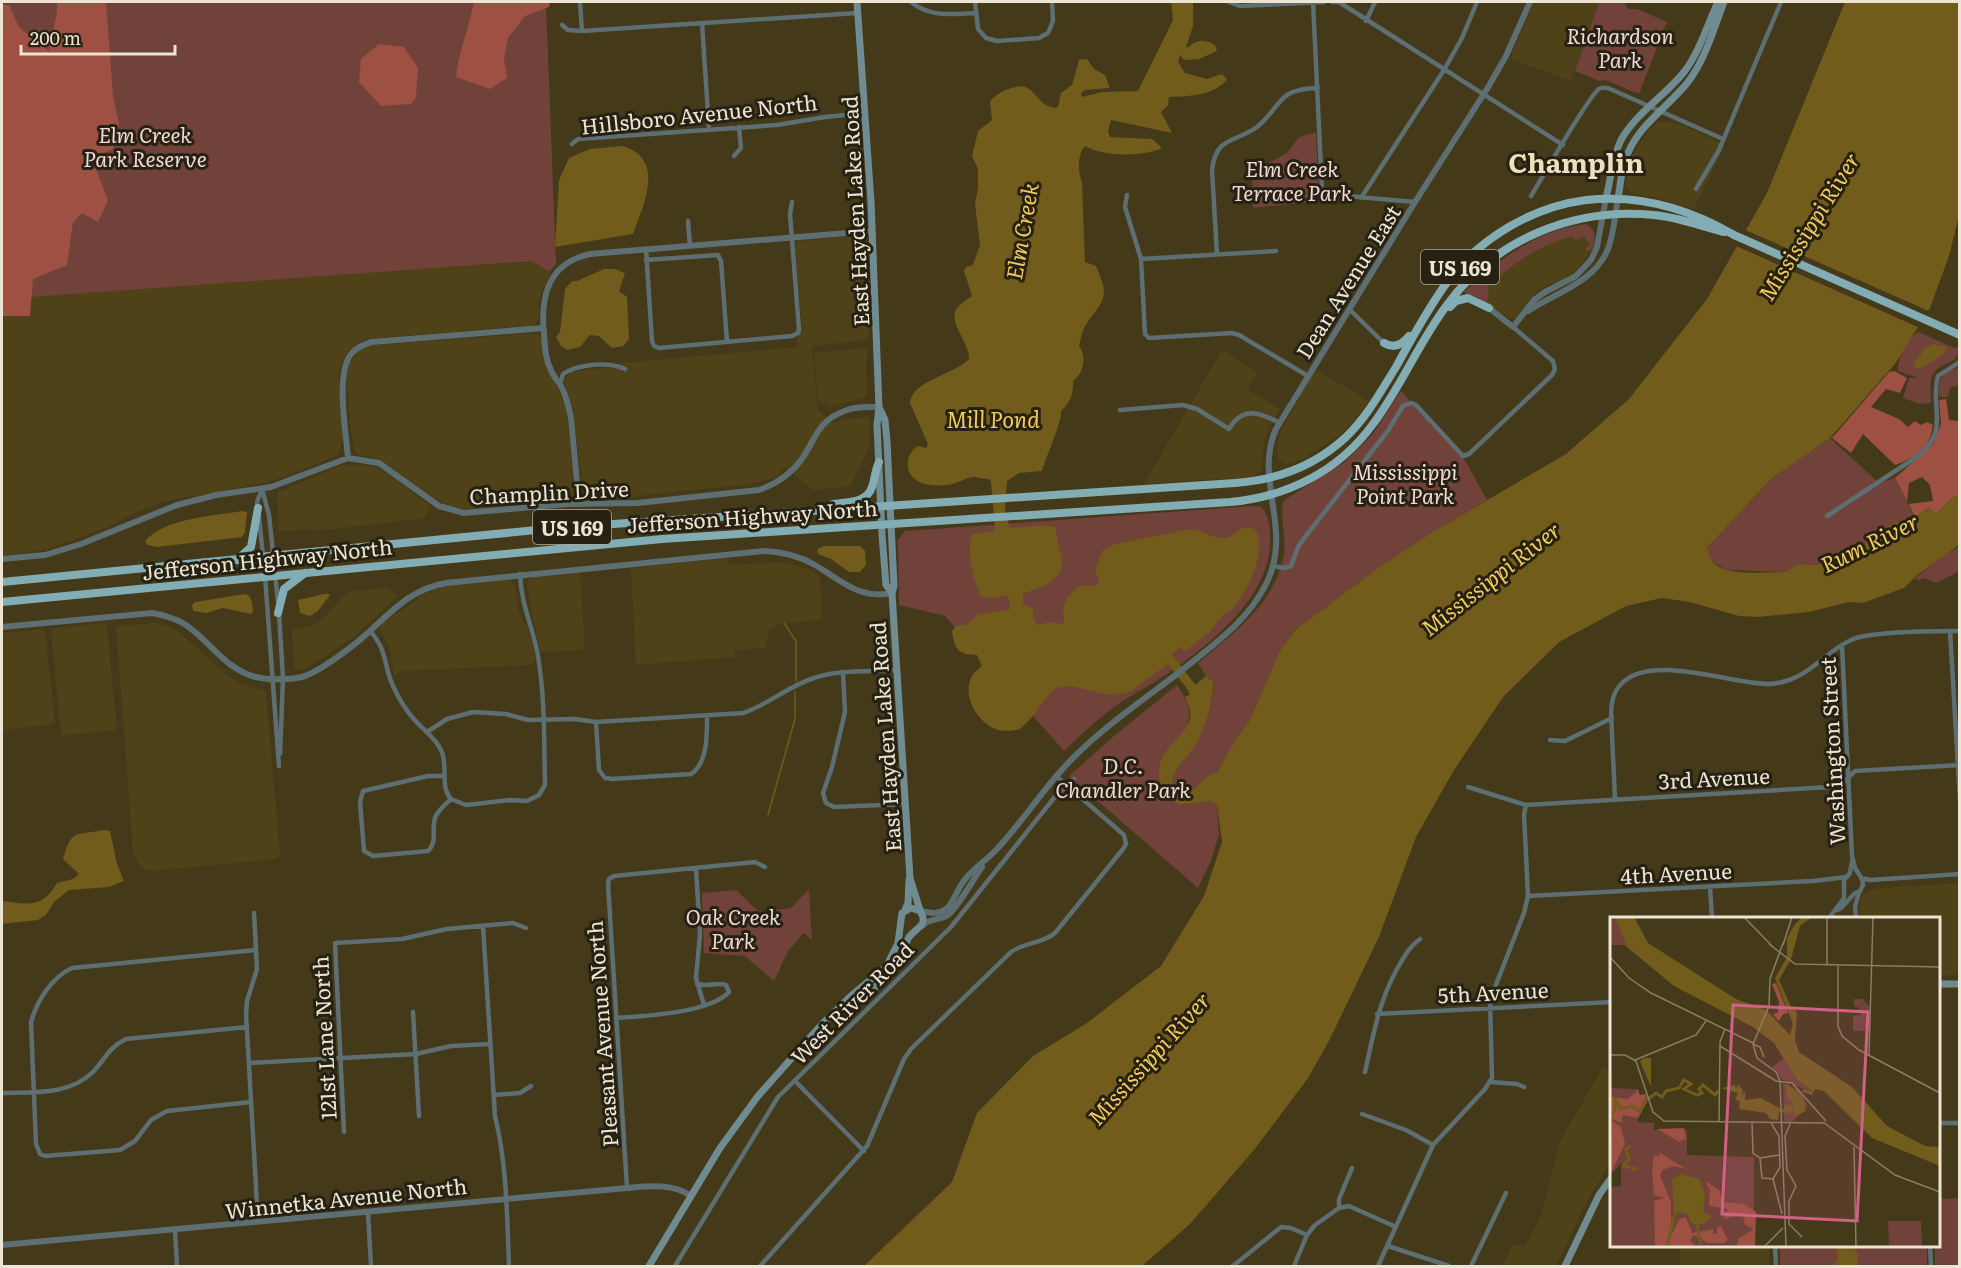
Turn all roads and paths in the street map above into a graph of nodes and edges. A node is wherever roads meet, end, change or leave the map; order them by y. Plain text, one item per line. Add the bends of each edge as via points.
1 (580, 2) edge
2 (857, 2) edge
3 (911, 2) edge
4 (975, 2) edge
5 (1052, 2) edge
6 (1228, 2) edge
7 (1313, 2) edge
8 (1324, 2) edge
9 (1332, 2) edge
10 (1375, 2) edge
11 (1477, 2) edge
12 (1530, 2) edge
13 (1718, 2) edge
14 (1724, 2) edge
15 (1781, 2) edge
16 (858, 13) junction
17 (976, 13) junction
18 (1366, 21) junction
19 (702, 23) junction
20 (562, 25) dead end
21 (582, 31) junction
22 (1444, 70) junction
23 (1318, 88) junction
24 (1484, 94) junction
25 (1649, 106) junction
26 (1660, 111) junction
27 (865, 113) junction
28 (739, 127) junction
29 (709, 129) junction
30 (1723, 139) junction
31 (1214, 141) dead end
32 (572, 144) dead end
33 (1563, 145) junction
34 (1221, 146) junction
35 (734, 156) dead end
36 (1696, 189) dead end
37 (1127, 195) dead end
38 (1531, 196) dead end
39 (1361, 198) junction
40 (1606, 198) junction
41 (1618, 198) junction
42 (792, 202) dead end
43 (1415, 202) junction
44 (1616, 213) junction
45 (1602, 214) junction
46 (688, 221) dead end
47 (872, 231) junction
48 (1734, 235) junction
49 (792, 237) junction
50 (690, 246) junction
51 (646, 249) junction
52 (1276, 251) dead end
53 (1217, 254) junction
54 (1141, 259) junction
55 (646, 260) junction
56 (1442, 289) junction
57 (1489, 308) joint
58 (1349, 309) junction
59 (1525, 314) junction
60 (1513, 327) junction
61 (543, 328) junction
62 (1959, 335) edge
63 (727, 342) junction
64 (1384, 343) joint
65 (1418, 351) junction
66 (1959, 362) edge
67 (625, 369) dead end
68 (1308, 376) junction
69 (560, 385) junction
70 (879, 406) junction
71 (1120, 410) dead end
72 (1280, 423) junction
73 (348, 458) junction
74 (879, 462) junction
75 (1270, 479) junction
76 (262, 489) junction
77 (1272, 495) junction
78 (579, 504) junction
79 (258, 508) junction
80 (791, 511) junction
81 (886, 515) junction
82 (1827, 516) dead end
83 (274, 556) junction
84 (264, 557) junction
85 (2, 559) edge
86 (237, 560) junction
87 (1274, 566) junction
88 (309, 571) junction
89 (520, 574) junction
90 (276, 575) junction
91 (265, 576) junction
92 (2, 582) edge
93 (891, 593) junction
94 (2, 602) edge
95 (279, 612) junction
96 (2, 627) edge
97 (370, 631) junction
98 (1950, 631) junction
99 (1959, 631) edge
100 (1842, 645) junction
101 (897, 670) junction
102 (843, 673) junction
103 (272, 678) junction
104 (283, 678) junction
105 (707, 716) junction
106 (1612, 718) junction
107 (543, 720) junction
108 (596, 722) junction
109 (427, 732) junction
110 (1550, 740) dead end
111 (1959, 765) edge
112 (444, 776) junction
113 (1056, 776) junction
114 (1849, 777) junction
115 (1074, 779) dead end
116 (1066, 786) junction
117 (1468, 788) dead end
118 (1615, 798) junction
119 (451, 799) junction
120 (1959, 800) edge
121 (905, 804) junction
122 (1526, 805) junction
123 (1852, 856) junction
124 (985, 861) junction
125 (765, 867) dead end
126 (696, 868) junction
127 (1959, 874) edge
128 (1848, 876) junction
129 (1860, 877) junction
130 (910, 878) junction
131 (1879, 879) junction
132 (1826, 880) junction
133 (1710, 887) junction
134 (1844, 887) junction
135 (1858, 892) junction
136 (1528, 896) junction
137 (904, 910) junction
138 (1837, 910) junction
139 (920, 911) junction
140 (254, 913) dead end
141 (1712, 917) edge
142 (1830, 917) edge
143 (1856, 917) edge
144 (901, 922) junction
145 (483, 926) junction
146 (526, 928) dead end
147 (919, 929) junction
148 (1420, 939) dead end
149 (256, 950) junction
150 (697, 984) junction
151 (1940, 984) edge
152 (1959, 984) edge
153 (1610, 1002) edge
154 (845, 1003) junction
155 (704, 1005) junction
156 (1490, 1008) junction
157 (412, 1012) dead end
158 (1377, 1014) junction
159 (616, 1018) junction
160 (247, 1027) junction
161 (490, 1044) junction
162 (416, 1054) junction
163 (340, 1058) junction
164 (249, 1063) junction
165 (1365, 1072) dead end
166 (795, 1081) junction
167 (1491, 1082) junction
168 (531, 1086) dead end
169 (1524, 1087) dead end
170 (34, 1092) junction
171 (2, 1093) edge
172 (494, 1095) junction
173 (251, 1102) junction
174 (1362, 1114) dead end
175 (419, 1116) dead end
176 (1940, 1123) edge
177 (1959, 1123) edge
178 (142, 1132) junction
179 (344, 1132) dead end
180 (148, 1137) dead end
181 (1433, 1145) junction
182 (864, 1150) junction
183 (1352, 1168) dead end
184 (1610, 1179) edge
185 (627, 1188) junction
186 (1506, 1193) dead end
187 (692, 1197) junction
188 (507, 1198) junction
189 (1339, 1208) junction
190 (368, 1212) junction
191 (258, 1222) junction
192 (1396, 1227) junction
193 (175, 1230) junction
194 (1307, 1234) junction
195 (2, 1245) edge
196 (1388, 1246) junction
197 (1775, 1247) edge
198 (1930, 1247) edge
199 (177, 1266) edge
200 (371, 1266) edge
201 (509, 1266) edge
202 (649, 1266) edge
203 (675, 1266) edge
204 (760, 1266) edge
205 (1233, 1266) edge
206 (1294, 1266) edge
207 (1378, 1266) edge
208 (1449, 1266) edge
209 (1471, 1266) edge
210 (1565, 1266) edge
211 (1776, 1266) edge
212 (1931, 1266) edge

1 - 21 street
2 - 16 main road, East Hayden Lake Road
3 - 17 street via 935,14
4 - 17 street
5 - 17 street via 1051,28 1039,38 986,38 978,29
6 - 7 street via 1240,6
7 - 8 street
7 - 23 street
9 - 18 street via 1339,2
10 - 18 street
11 - 22 street
12 - 24 street, Dean Avenue East
13 - 25 main road via 1692,60
14 - 26 main road via 1693,74
15 - 30 street
16 - 19 street
16 - 27 main road, East Hayden Lake Road
18 - 22 street
19 - 21 street
19 - 29 street
20 - 21 street via 568,30
22 - 24 street
22 - 39 street
23 - 34 street via 1288,93 1256,127
23 - 39 street via 1322,190 1324,194
24 - 33 street
24 - 43 street, Dean Avenue East
25 - 26 street
25 - 33 street via 1601,88
25 - 40 main road via 1619,145
26 - 30 street
26 - 41 main road via 1640,132 1628,153
27 - 28 street, Hillsboro Avenue North
27 - 47 main road, East Hayden Lake Road
28 - 29 street, Hillsboro Avenue North
28 - 35 street via 741,148
29 - 32 street, Hillsboro Avenue North via 578,139
30 - 36 street
31 - 34 street
33 - 38 street
34 - 53 street via 1212,170
37 - 54 street via 1125,207
39 - 43 street
40 - 41 highway, US 169
40 - 45 street
40 - 56 highway, US 169 via 1558,206 1510,226 1470,256
41 - 44 street
41 - 48 highway, US 169 via 1683,210
42 - 49 street
43 - 58 street, Dean Avenue East
44 - 45 highway, US 169
44 - 48 highway, US 169 via 1676,218
44 - 59 street via 1608,250 1594,269
45 - 59 street via 1591,260 1576,276 1538,297
45 - 65 highway, US 169 via 1543,230 1492,259 1457,292
46 - 50 street
47 - 49 street
47 - 70 main road, East Hayden Lake Road
48 - 62 highway, US 169
49 - 50 street
49 - 63 street via 799,329 796,335
50 - 51 street
51 - 55 street
51 - 61 street via 590,254 563,267 545,293
52 - 53 street
53 - 54 street
54 - 68 street via 1145,334 1149,338 1232,333
55 - 63 street via 718,255
55 - 63 street via 654,346
56 - 64 highway via 1431,299 1406,341 1395,346
56 - 75 highway, US 169 via 1354,430 1317,459
57 - 60 street
57 - 65 highway via 1471,298 1456,301 1429,342
58 - 64 street
58 - 68 street, Dean Avenue East
59 - 60 street
60 - 87 street via 1549,357 1555,366 1552,375 1466,456 1416,405 1403,406 1301,542 1293,563 1288,568
61 - 69 street via 546,355
61 - 73 street via 372,342 356,349 342,371
65 - 77 highway, Jefferson Highway North / US 169 via 1381,414 1357,444 1329,468
66 - 82 street via 1938,376 1938,423 1929,446
67 - 69 street via 609,364 575,368 563,374
68 - 72 street, Dean Avenue East
69 - 78 street via 571,418
70 - 74 main road, East Hayden Lake Road
70 - 78 street, Champlin Drive via 855,408 832,417 814,434 793,470 759,490 649,502
70 - 81 main road, East Hayden Lake Road via 885,420
71 - 72 street via 1183,405 1229,429 1238,417 1253,412
72 - 75 street, Dean Avenue East via 1268,450
73 - 76 street, Champlin Drive
73 - 78 street, Champlin Drive via 379,463 451,511 477,513
74 - 80 highway via 872,489 861,500
74 - 81 main road, East Hayden Lake Road
75 - 77 street, Dean Avenue East
75 - 81 highway, Jefferson Highway North / US 169 via 1008,498
76 - 79 street
76 - 83 street
76 - 85 street, Champlin Drive via 187,502 45,555
77 - 81 highway, Jefferson Highway North / US 169 via 1239,501 993,518
77 - 87 street, West River Road via 1277,531
79 - 84 street
79 - 86 highway via 251,547
80 - 81 highway, Jefferson Highway North / US 169
80 - 83 highway, Jefferson Highway North / US 169 via 568,527
81 - 88 highway, Jefferson Highway North / US 169
81 - 93 main road, East Hayden Lake Road via 886,585
83 - 84 highway, Jefferson Highway North / US 169
83 - 90 street
84 - 86 highway, Jefferson Highway North / US 169
84 - 91 street
86 - 92 highway, Jefferson Highway North / US 169
87 - 113 street, West River Road via 1262,592 1227,633 1102,732
88 - 90 highway, Jefferson Highway North / US 169
88 - 95 highway via 284,589
89 - 93 street via 765,551 805,560 859,592
89 - 97 street via 423,589 402,601
89 - 107 street via 523,603 538,657
90 - 91 highway, Jefferson Highway North / US 169
90 - 95 street
91 - 94 highway, Jefferson Highway North / US 169
91 - 103 street
93 - 101 main road, East Hayden Lake Road
95 - 104 street
96 - 103 street via 152,613 168,616 183,623 243,673
97 - 104 street via 314,672
97 - 109 street via 380,642 392,685 401,701
98 - 99 street
98 - 100 street via 1861,637
98 - 111 street
100 - 106 street via 1802,675 1780,683 1668,669 1638,674 1617,689
100 - 114 street, Washington Street
101 - 102 street
101 - 121 main road, East Hayden Lake Road
102 - 105 street via 807,680 742,713
102 - 121 street via 844,712 823,793 826,803 836,807
103 - 104 street
103 - 104 street via 279,766
105 - 108 street
105 - 108 street via 702,762 691,774 608,779 600,773
106 - 110 street via 1565,741
106 - 118 street
107 - 108 street via 575,718
107 - 109 street via 473,712 447,719
107 - 119 street via 545,785 539,795 527,801 465,805
109 - 112 street via 441,750
111 - 114 street, 3rd Avenue via 1857,770
111 - 120 street
112 - 119 street
112 - 119 street via 363,790 360,802 364,851 373,856 428,851 434,844 435,819
113 - 116 street
113 - 124 street, West River Road
114 - 118 street, 3rd Avenue via 1830,787
114 - 123 street, Washington Street
115 - 116 street, West River Road
116 - 166 street, West River Road via 951,927
116 - 182 street via 1124,835 1123,849 1055,933 1011,952 911,1049
117 - 122 street, 3rd Avenue
118 - 122 street, 3rd Avenue
121 - 130 main road, East Hayden Lake Road
122 - 136 street
123 - 128 street, Washington Street
123 - 129 street, Washington Street
124 - 139 street, West River Road via 968,876 944,910
124 - 147 street, West River Road via 955,909
125 - 126 street via 754,862
126 - 150 street via 700,934
126 - 159 street, Pleasant Avenue North via 609,879
127 - 131 street
128 - 129 street
128 - 132 street, 4th Avenue
128 - 134 street
129 - 131 street
129 - 135 street via 1863,882
130 - 137 main road, East Hayden Lake Road
130 - 139 main road, East Hayden Lake Road
131 - 135 street
132 - 133 street, 4th Avenue
132 - 134 street, 4th Avenue
133 - 136 street, 4th Avenue
133 - 141 street
134 - 135 street via 1848,892
134 - 138 street via 1844,898
135 - 138 street
135 - 143 street
136 - 156 street via 1492,992
137 - 139 main road
137 - 144 main road
138 - 142 street
139 - 147 main road via 924,918
140 - 149 street
144 - 147 main road via 907,930
144 - 154 main road, West River Road via 891,960
145 - 146 street via 513,923
145 - 161 street
145 - 163 street, 121st Lane North via 402,939 334,943
147 - 154 main road, West River Road via 908,939 899,962 887,977
148 - 158 street via 1410,946
149 - 160 street via 257,969 246,1008
149 - 170 street via 81,966 63,972 33,1015
150 - 155 street
150 - 155 street via 723,984 728,988 727,995
151 - 152 main road
153 - 156 street, 5th Avenue
154 - 187 main road, West River Road via 806,1040 758,1096 720,1148
155 - 159 street via 687,1011
156 - 158 street, 5th Avenue
156 - 167 street
157 - 162 street
158 - 165 street
159 - 185 street, Pleasant Avenue North
160 - 164 street
160 - 170 street via 126,1039 110,1048 93,1072 73,1085
161 - 162 street via 451,1046
161 - 172 street
162 - 163 street
162 - 175 street
163 - 164 street
163 - 179 street, 121st Lane North
164 - 173 street
166 - 182 street
166 - 203 street, West River Road via 784,1089 768,1112
167 - 169 street
167 - 181 street
168 - 172 street via 520,1093
170 - 171 street
170 - 178 street via 36,1144 45,1156 120,1150
172 - 188 street
173 - 178 street via 167,1111 151,1120
173 - 191 street
174 - 181 street
176 - 177 street
178 - 180 street
181 - 192 street
182 - 204 street
183 - 189 street
184 - 210 main road
185 - 187 street, Winnetka Avenue North via 669,1187
185 - 188 street, Winnetka Avenue North
186 - 209 street
187 - 202 main road, West River Road
188 - 190 street, Winnetka Avenue North
188 - 201 street
189 - 192 street via 1348,1206
189 - 194 street
190 - 191 street, Winnetka Avenue North
190 - 200 street
191 - 193 street, Winnetka Avenue North
192 - 196 street
193 - 195 street, Winnetka Avenue North
193 - 199 street
194 - 205 street via 1281,1227
194 - 206 street
196 - 207 street
196 - 208 street
197 - 211 street
198 - 212 street

